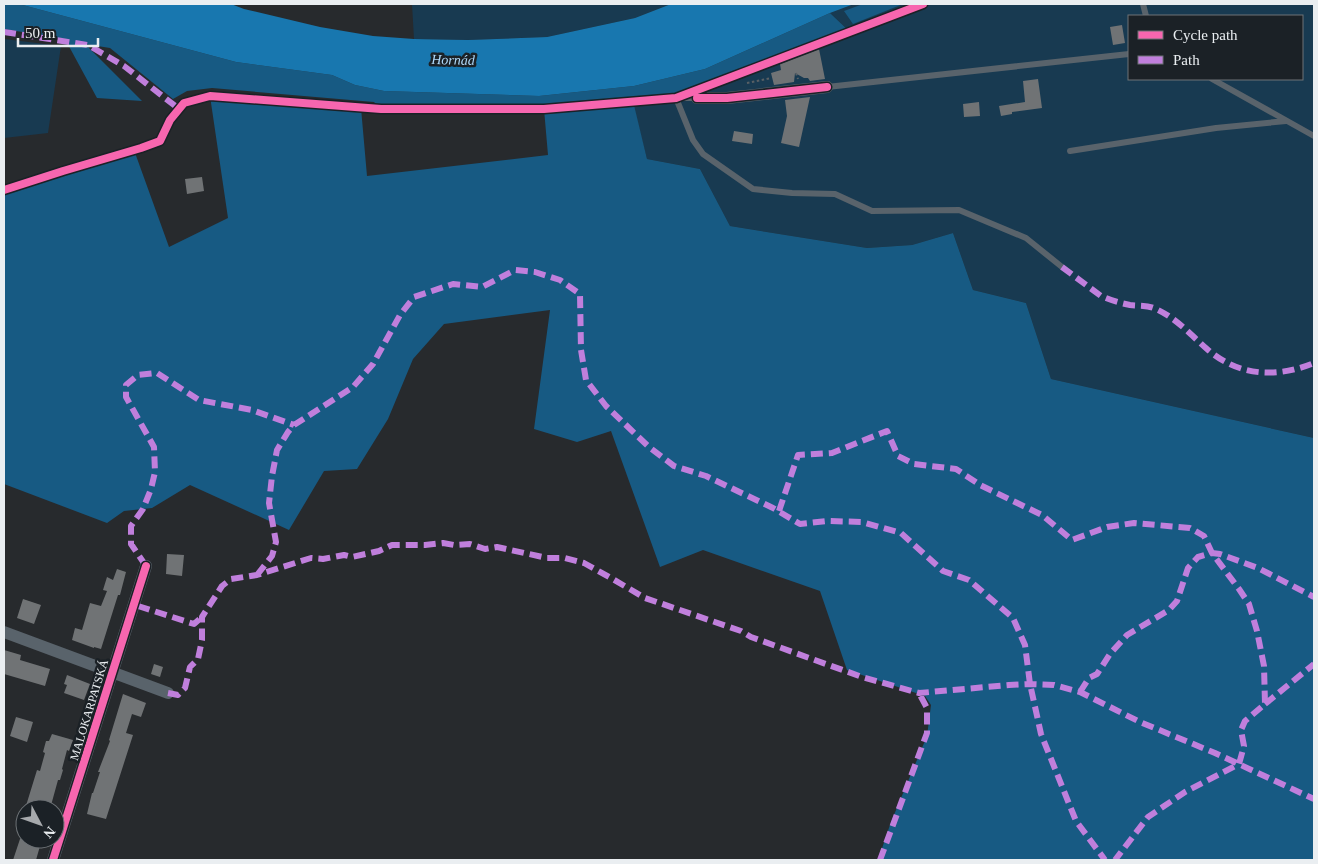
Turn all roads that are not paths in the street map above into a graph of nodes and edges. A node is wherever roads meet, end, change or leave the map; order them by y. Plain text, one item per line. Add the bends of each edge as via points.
1 (923, 4) edge
2 (1128, 54) edge
3 (1214, 80) edge
4 (827, 87) joint
5 (676, 98) junction
6 (696, 98) joint
7 (1286, 121) junction
8 (1314, 136) edge
9 (1070, 152) dead end
10 (4, 190) edge
11 (1062, 267) dead end
12 (146, 566) dead end
13 (4, 632) edge
14 (112, 672) junction
15 (168, 693) dead end
16 (53, 860) edge

1 - 5 lane
2 - 4 lane
3 - 7 lane
4 - 6 street via 727,98
5 - 6 lane
5 - 10 lane via 544,109 381,109 210,96 184,103 170,120 160,141
5 - 11 lane via 702,154 753,189 835,194 872,211 959,210 1026,238
7 - 8 lane
7 - 9 lane via 1216,128
12 - 14 street, MALOKARPATSKÁ
13 - 14 street
14 - 15 street
14 - 16 street, MALOKARPATSKÁ

